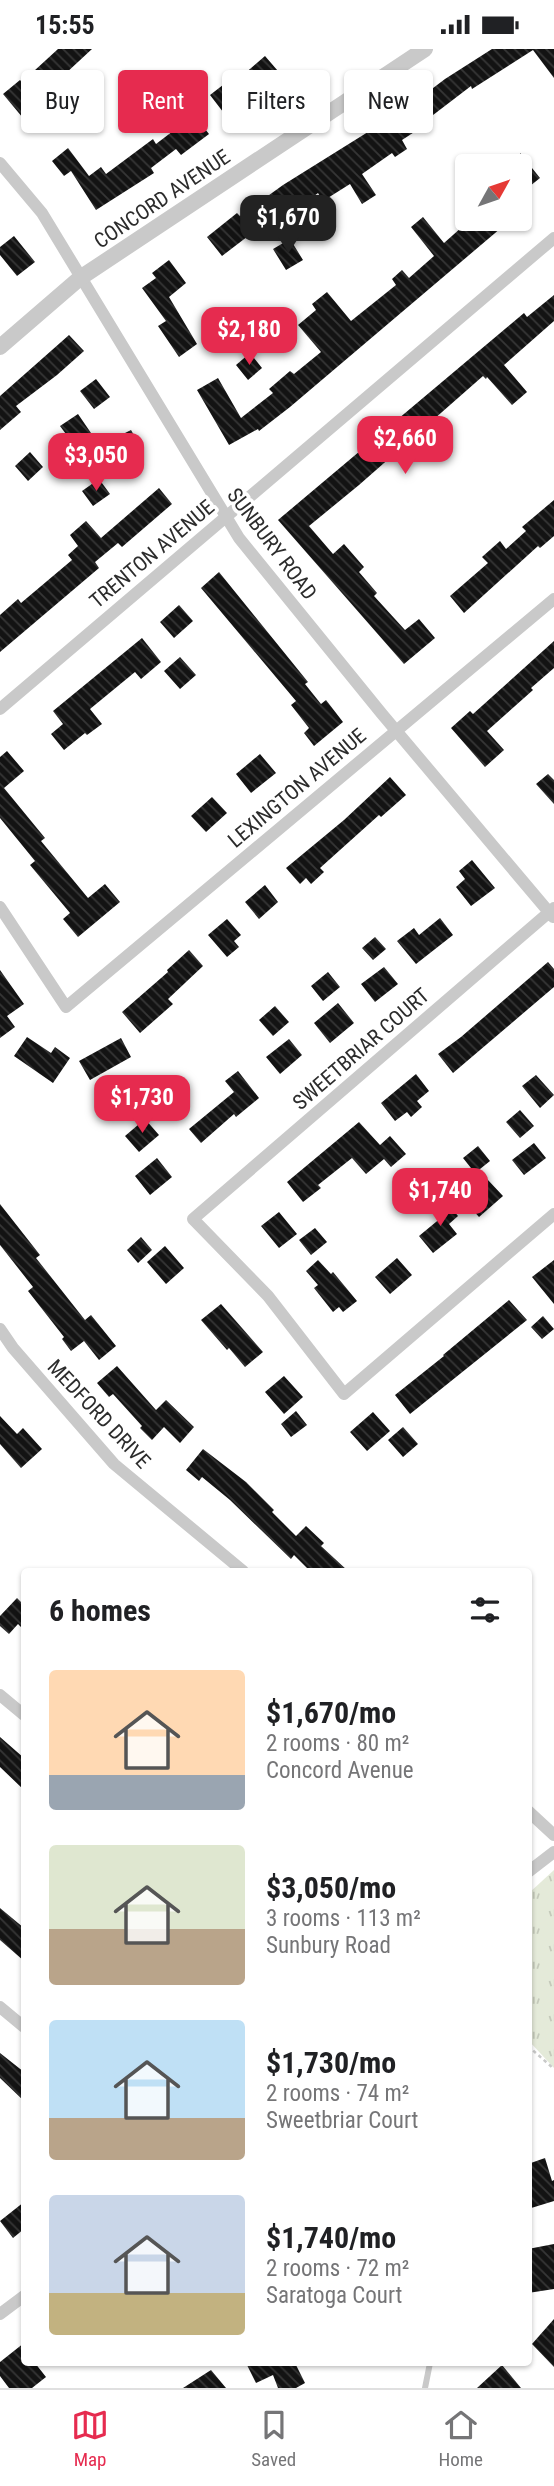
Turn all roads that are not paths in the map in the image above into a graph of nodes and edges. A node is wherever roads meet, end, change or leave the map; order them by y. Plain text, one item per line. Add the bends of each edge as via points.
1 (418, 51) edge
2 (0, 163) edge
3 (554, 239) edge
4 (80, 278) junction
5 (0, 348) edge
6 (225, 518) junction
7 (554, 599) edge
8 (0, 709) edge
9 (396, 730) junction
10 (0, 907) edge
11 (552, 913) edge
12 (554, 1214) edge
13 (0, 1329) edge
14 (6, 1349) edge
15 (239, 1568) edge
16 (0, 1695) edge
17 (21, 1712) edge
18 (532, 1815) edge
19 (554, 1835) edge
20 (554, 1852) edge
21 (532, 1869) edge
22 (0, 2007) edge
23 (21, 2024) edge
24 (21, 2298) edge
25 (0, 2314) edge
26 (429, 2366) edge
27 (425, 2388) edge

1 - 4 street, CONCORD AVENUE
2 - 4 street, SUNBURY ROAD via 42,213
3 - 6 street, TRENTON AVENUE
4 - 5 street, CONCORD AVENUE
4 - 6 street, SUNBURY ROAD
6 - 8 street, TRENTON AVENUE
6 - 9 street, SUNBURY ROAD
7 - 9 street, LEXINGTON AVENUE
9 - 10 street, LEXINGTON AVENUE via 66,1007
9 - 11 street, SUNBURY ROAD
11 - 12 street, SWEETBRIAR COURT via 193,1219 268,1296 344,1394
13 - 14 street, MEDFORD DRIVE
14 - 15 street, MEDFORD DRIVE via 114,1464
16 - 17 street
18 - 19 street
20 - 21 street
22 - 23 street
24 - 25 street
26 - 27 lane

